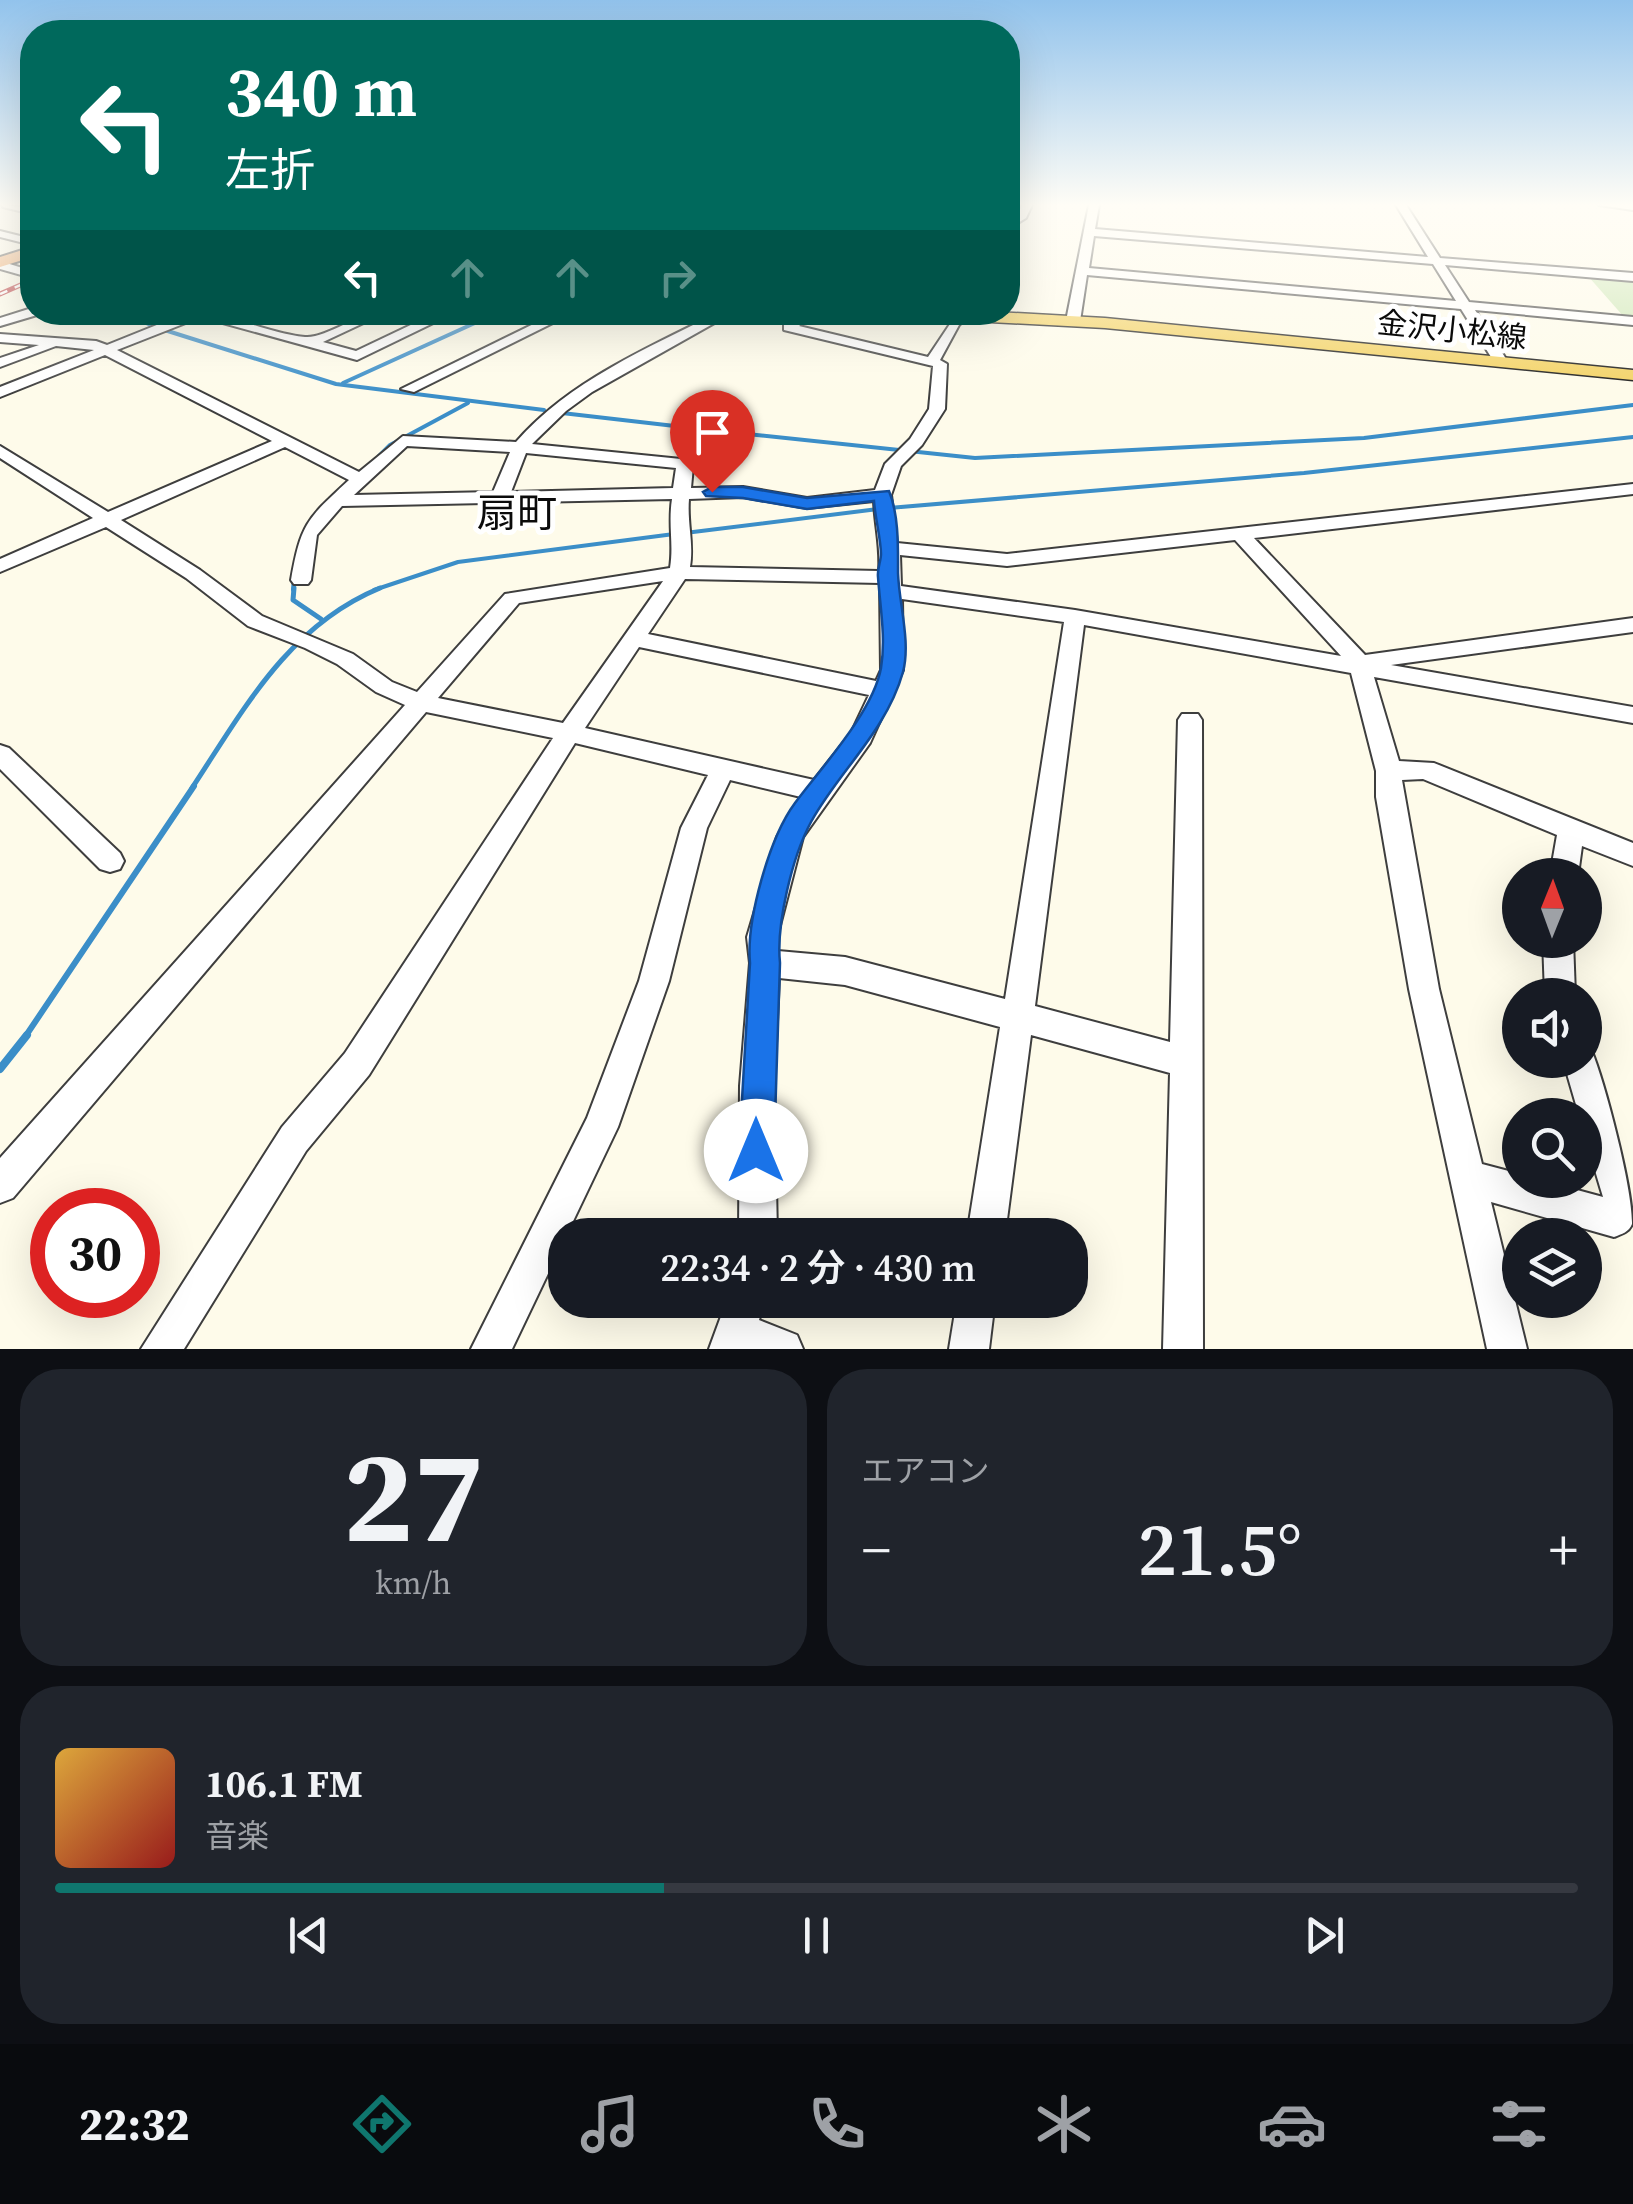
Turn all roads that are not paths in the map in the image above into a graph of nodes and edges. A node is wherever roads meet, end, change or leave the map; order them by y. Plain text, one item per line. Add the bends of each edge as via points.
1 (1084, 268) edge
2 (1444, 268) edge
3 (1517, 268) edge
4 (1083, 271) junction
5 (1633, 277) edge
6 (1468, 306) junction
7 (1020, 318) edge
8 (1073, 321) junction
9 (1633, 321) edge
10 (170, 325) edge
11 (250, 325) edge
12 (351, 325) edge
13 (423, 325) edge
14 (542, 325) edge
15 (706, 325) edge
16 (792, 325) edge
17 (953, 325) edge
18 (0, 338) edge
19 (60, 342) junction
20 (312, 342) junction
21 (106, 349) junction
22 (933, 360) junction
23 (1501, 362) junction
24 (0, 363) edge
25 (1633, 375) edge
26 (409, 388) dead end
27 (0, 392) edge
28 (718, 435) dead end
29 (286, 441) junction
30 (520, 448) junction
31 (0, 450) edge
32 (685, 464) junction
33 (362, 480) junction
34 (682, 492) junction
35 (1630, 492) edge
36 (500, 497) junction
37 (882, 497) junction
38 (341, 501) junction
39 (108, 520) junction
40 (1239, 534) junction
41 (889, 544) junction
42 (0, 566) edge
43 (679, 572) junction
44 (301, 580) dead end
45 (890, 584) junction
46 (1075, 616) junction
47 (1633, 625) edge
48 (636, 640) junction
49 (1360, 664) junction
50 (881, 690) junction
51 (420, 703) junction
52 (1633, 714) edge
53 (1190, 720) dead end
54 (569, 733) junction
55 (0, 754) edge
56 (722, 771) junction
57 (1389, 771) junction
58 (818, 791) junction
59 (1571, 830) junction
60 (1633, 855) edge
61 (1567, 858) edge
62 (110, 861) dead end
63 (765, 963) junction
64 (1020, 1017) junction
65 (1188, 1062) junction
66 (1584, 1078) edge
67 (1469, 1178) junction
68 (0, 1185) edge
69 (758, 1218) edge
70 (989, 1218) edge
71 (973, 1318) edge
72 (737, 1327) edge
73 (161, 1349) edge
74 (491, 1349) edge
75 (783, 1349) edge
76 (969, 1349) edge
77 (1183, 1349) edge
78 (1506, 1349) edge

1 - 4 street
2 - 6 street
3 - 5 street
4 - 6 street
4 - 8 street
6 - 9 street
6 - 23 street
7 - 8 main road, 金沢小松線
8 - 23 main road, 金沢小松線
10 - 21 street
11 - 20 street
12 - 20 street
13 - 20 street via 357,356
14 - 26 street
15 - 30 street via 561,408
16 - 22 street
17 - 22 street
18 - 19 street
19 - 21 street
19 - 24 street
21 - 27 street
21 - 29 street
22 - 37 street via 940,364 937,408 886,477
23 - 25 main road, 金沢小松線
28 - 32 street
29 - 33 street
29 - 39 street
30 - 32 street
30 - 33 street via 404,442
30 - 36 street
31 - 39 street
32 - 34 street
33 - 38 street
34 - 36 street
34 - 37 street via 743,492 807,504
34 - 43 street
35 - 40 street
36 - 38 street
37 - 41 street
38 - 44 street via 308,535
39 - 42 street
39 - 51 street via 254,620 344,658
40 - 41 street via 1007,560
40 - 49 street
41 - 45 street
43 - 45 street
43 - 48 street
43 - 51 street via 512,598
45 - 46 street
45 - 50 street via 892,670
46 - 49 street
46 - 64 street
47 - 49 street
48 - 50 street
48 - 54 street
49 - 52 street
49 - 57 street
50 - 58 street via 861,736
51 - 54 street
51 - 68 street
53 - 65 street
54 - 56 street
54 - 73 street via 377,1032 294,1139
55 - 62 street
56 - 58 street
56 - 74 street via 694,828 654,980 601,1127
57 - 59 street via 1425,770
57 - 67 street via 1424,990
58 - 63 street via 790,837 762,937
59 - 60 street
59 - 61 street
63 - 64 street via 845,971
63 - 69 street
64 - 65 street
64 - 70 street
65 - 77 street
66 - 67 street via 1623,1204 1614,1219
67 - 78 street
71 - 76 street
72 - 75 street

